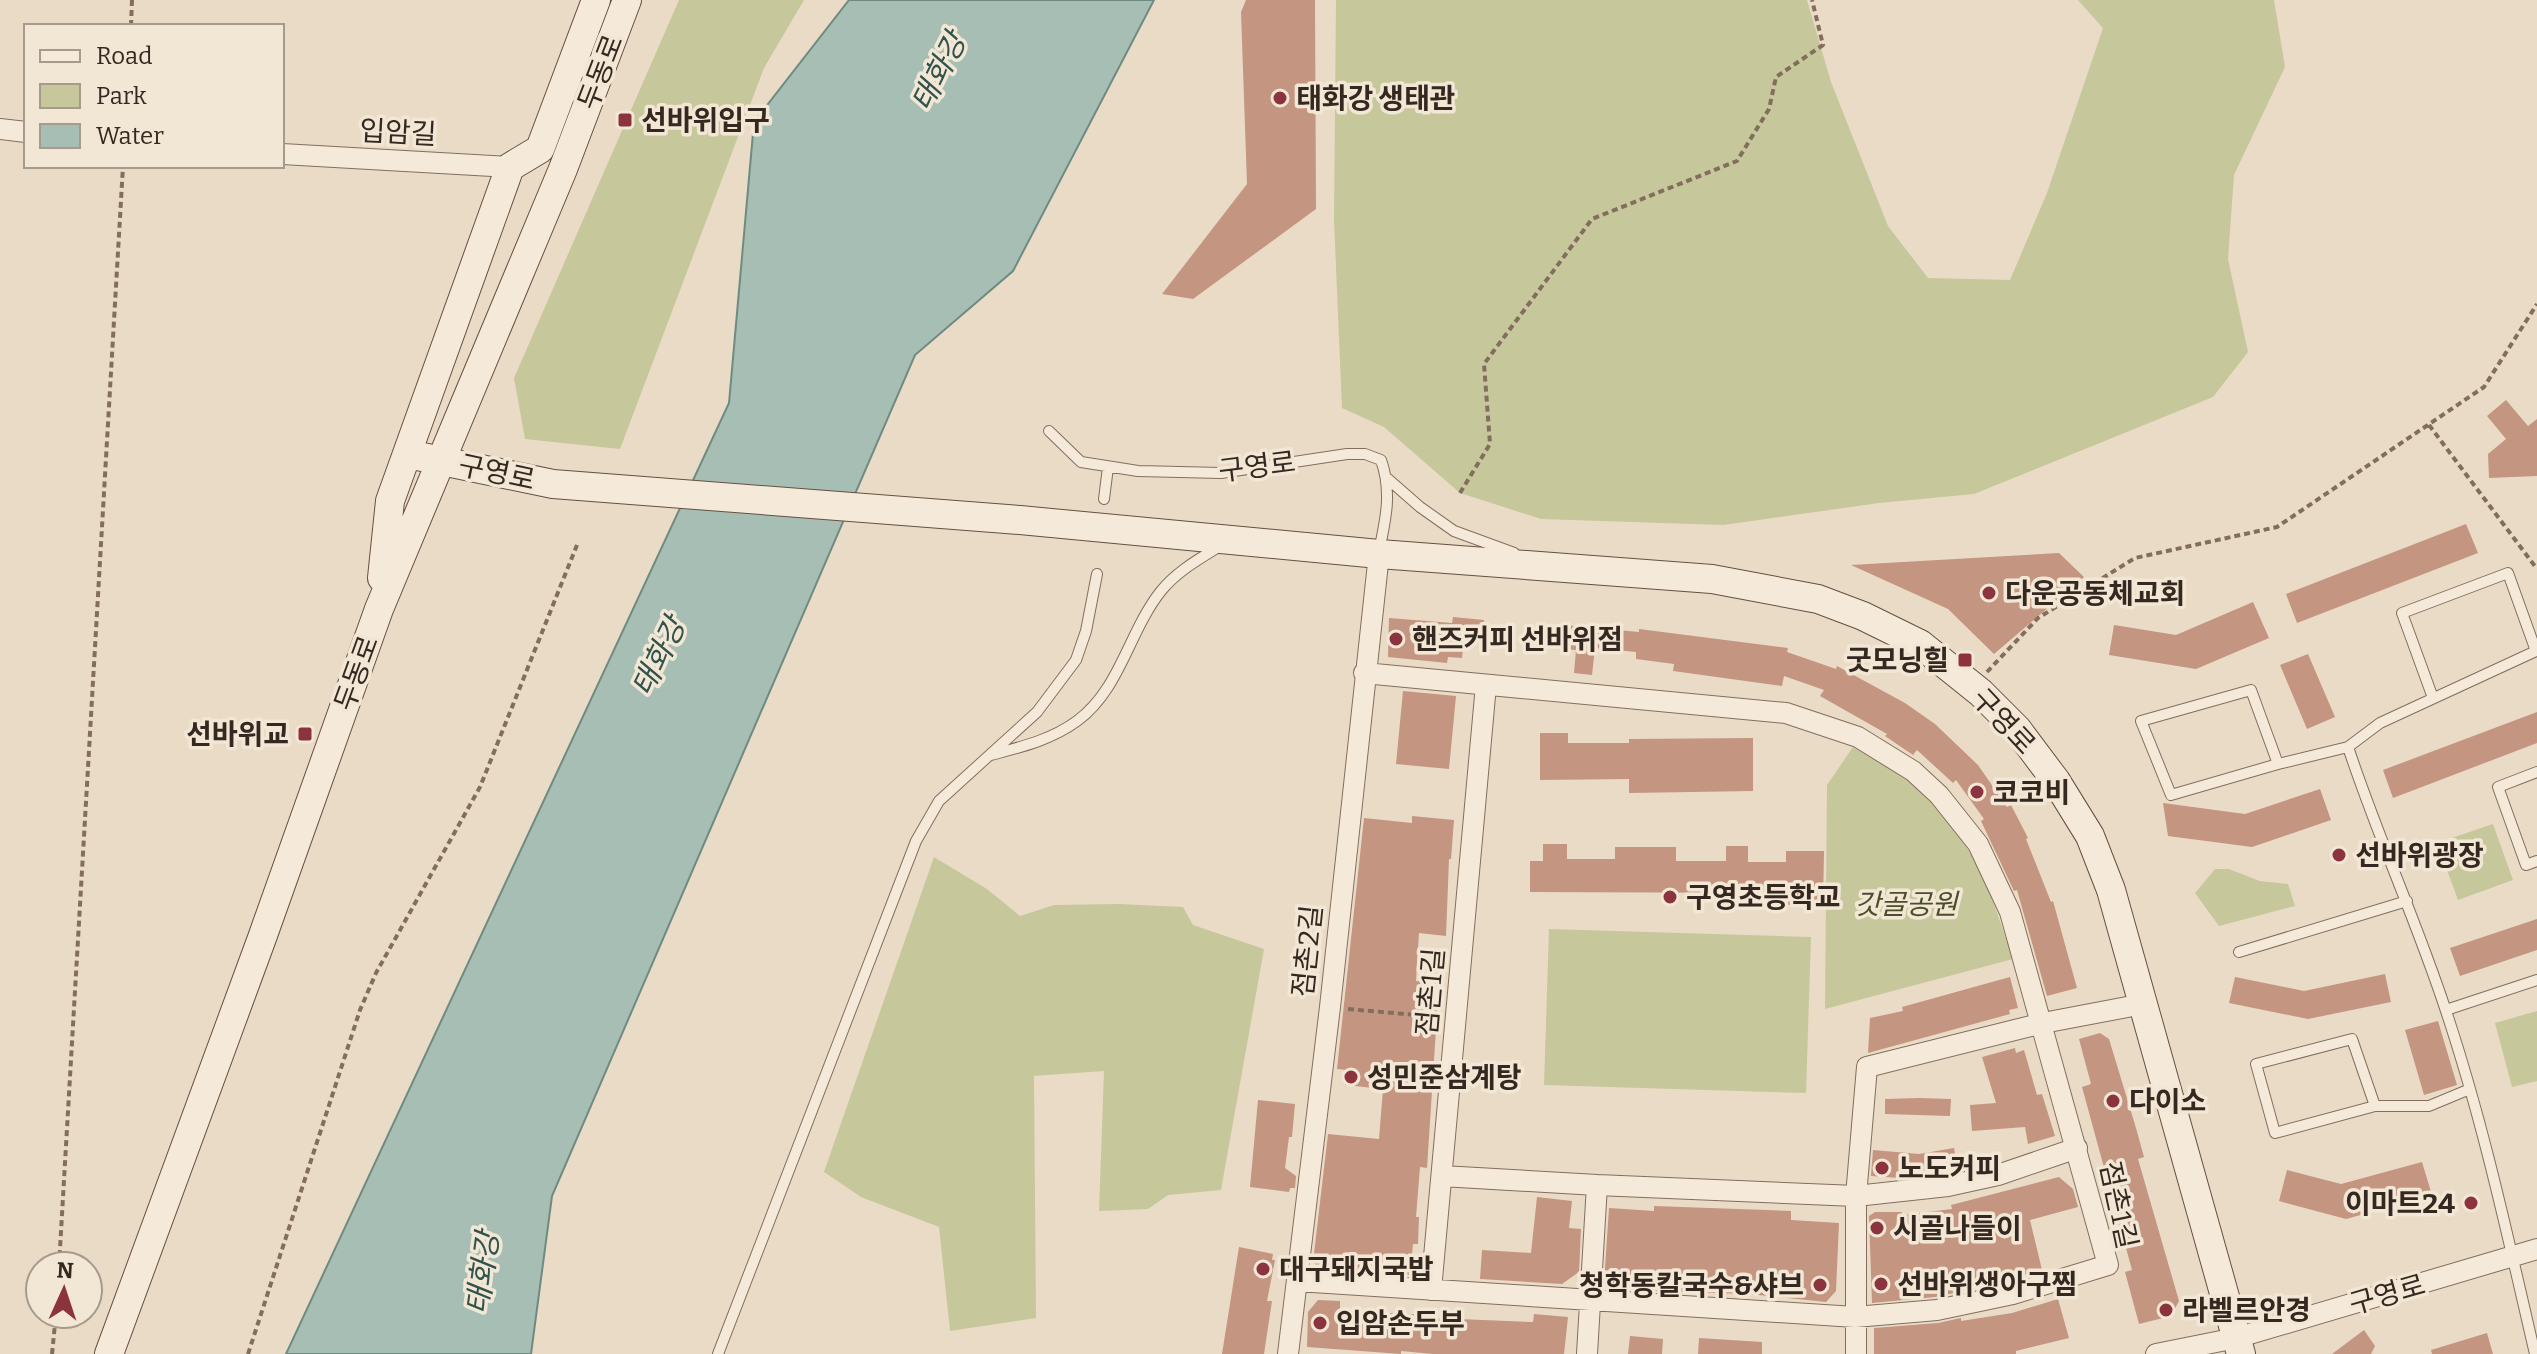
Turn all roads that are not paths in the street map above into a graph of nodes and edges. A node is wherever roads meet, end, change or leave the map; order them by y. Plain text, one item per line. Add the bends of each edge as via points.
1 (596, 0) edge
2 (627, 0) edge
3 (0, 129) edge
4 (24, 132) edge
5 (284, 154) edge
6 (510, 167) junction
7 (1049, 431) dead end
8 (408, 454) junction
9 (441, 461) junction
10 (1108, 467) junction
11 (1388, 479) junction
12 (1104, 499) dead end
13 (1230, 540) junction
14 (1379, 554) junction
15 (1550, 567) junction
16 (1097, 574) dead end
17 (379, 609) junction
18 (1364, 673) junction
19 (1486, 685) junction
20 (2433, 698) junction
21 (2348, 747) junction
22 (985, 757) junction
23 (2278, 764) junction
24 (2537, 772) edge
25 (2537, 861) edge
26 (2407, 901) junction
27 (2239, 952) dead end
28 (2537, 980) edge
29 (2143, 1004) junction
30 (2446, 1010) junction
31 (2043, 1023) junction
32 (2470, 1089) junction
33 (2375, 1106) junction
34 (2077, 1148) junction
35 (1442, 1176) junction
36 (1597, 1185) junction
37 (1856, 1196) junction
38 (2537, 1249) edge
39 (2512, 1257) junction
40 (1297, 1281) junction
41 (1431, 1290) junction
42 (1588, 1300) junction
43 (1855, 1317) junction
44 (2239, 1346) edge
45 (109, 1354) edge
46 (718, 1354) edge
47 (1288, 1354) edge
48 (1587, 1354) edge
49 (1856, 1354) edge
50 (2156, 1354) edge
51 (2535, 1354) edge

1 - 6 main road via 540,149
2 - 9 main road, 두동로
3 - 4 street
5 - 6 street, 입암길
6 - 8 main road
7 - 10 lane, 구영로 via 1081,462
8 - 9 main road, 구영로
8 - 17 main road via 390,501
9 - 13 main road, 구영로 via 553,484
9 - 17 main road, 두동로
10 - 11 lane, 구영로 via 1221,473 1365,454 1381,460
10 - 12 lane
11 - 14 lane
11 - 15 lane, 구영로 via 1454,531
13 - 14 main road, 구영로
13 - 22 lane via 1162,589 1099,700 1078,721 1044,741
14 - 15 main road, 구영로
14 - 18 street, 점촌2길
15 - 29 main road, 구영로 via 1712,579 1818,599 1920,644 2017,729 2056,781 2090,836
16 - 22 lane via 1076,660 1037,712
17 - 45 main road, 두동로
18 - 19 street, 점촌1길
18 - 40 street, 점촌2길
19 - 31 street, 점촌1길 via 1786,713 1858,737 1885,753 1939,795 1978,844 2010,912
19 - 35 street, 점촌1길
20 - 20 lane via 2536,651 2508,573 2402,613
20 - 21 lane via 2380,723
21 - 23 lane
21 - 26 lane
22 - 46 lane via 939,801 916,841
23 - 23 lane via 2171,795 2141,721 2251,690
24 - 25 lane via 2498,787 2526,865
26 - 27 lane
26 - 30 lane
28 - 30 lane
29 - 31 street
29 - 44 main road, 구영로
30 - 32 lane
31 - 34 street, 점촌1길
31 - 37 street via 1867,1067
32 - 33 lane via 2429,1106
32 - 39 lane
33 - 33 lane via 2275,1133 2256,1064 2352,1039
34 - 37 street via 1948,1186
34 - 43 street, 점촌1길 via 2108,1265 1937,1310
35 - 36 street
35 - 41 street, 점촌1길
36 - 37 street
36 - 42 street
37 - 43 street
38 - 39 street, 구영로
39 - 44 street, 구영로
39 - 51 lane
40 - 41 street
40 - 47 street, 점촌2길
41 - 42 street, 점촌1길
42 - 43 street, 점촌1길
42 - 48 street
43 - 49 street
44 - 50 street

